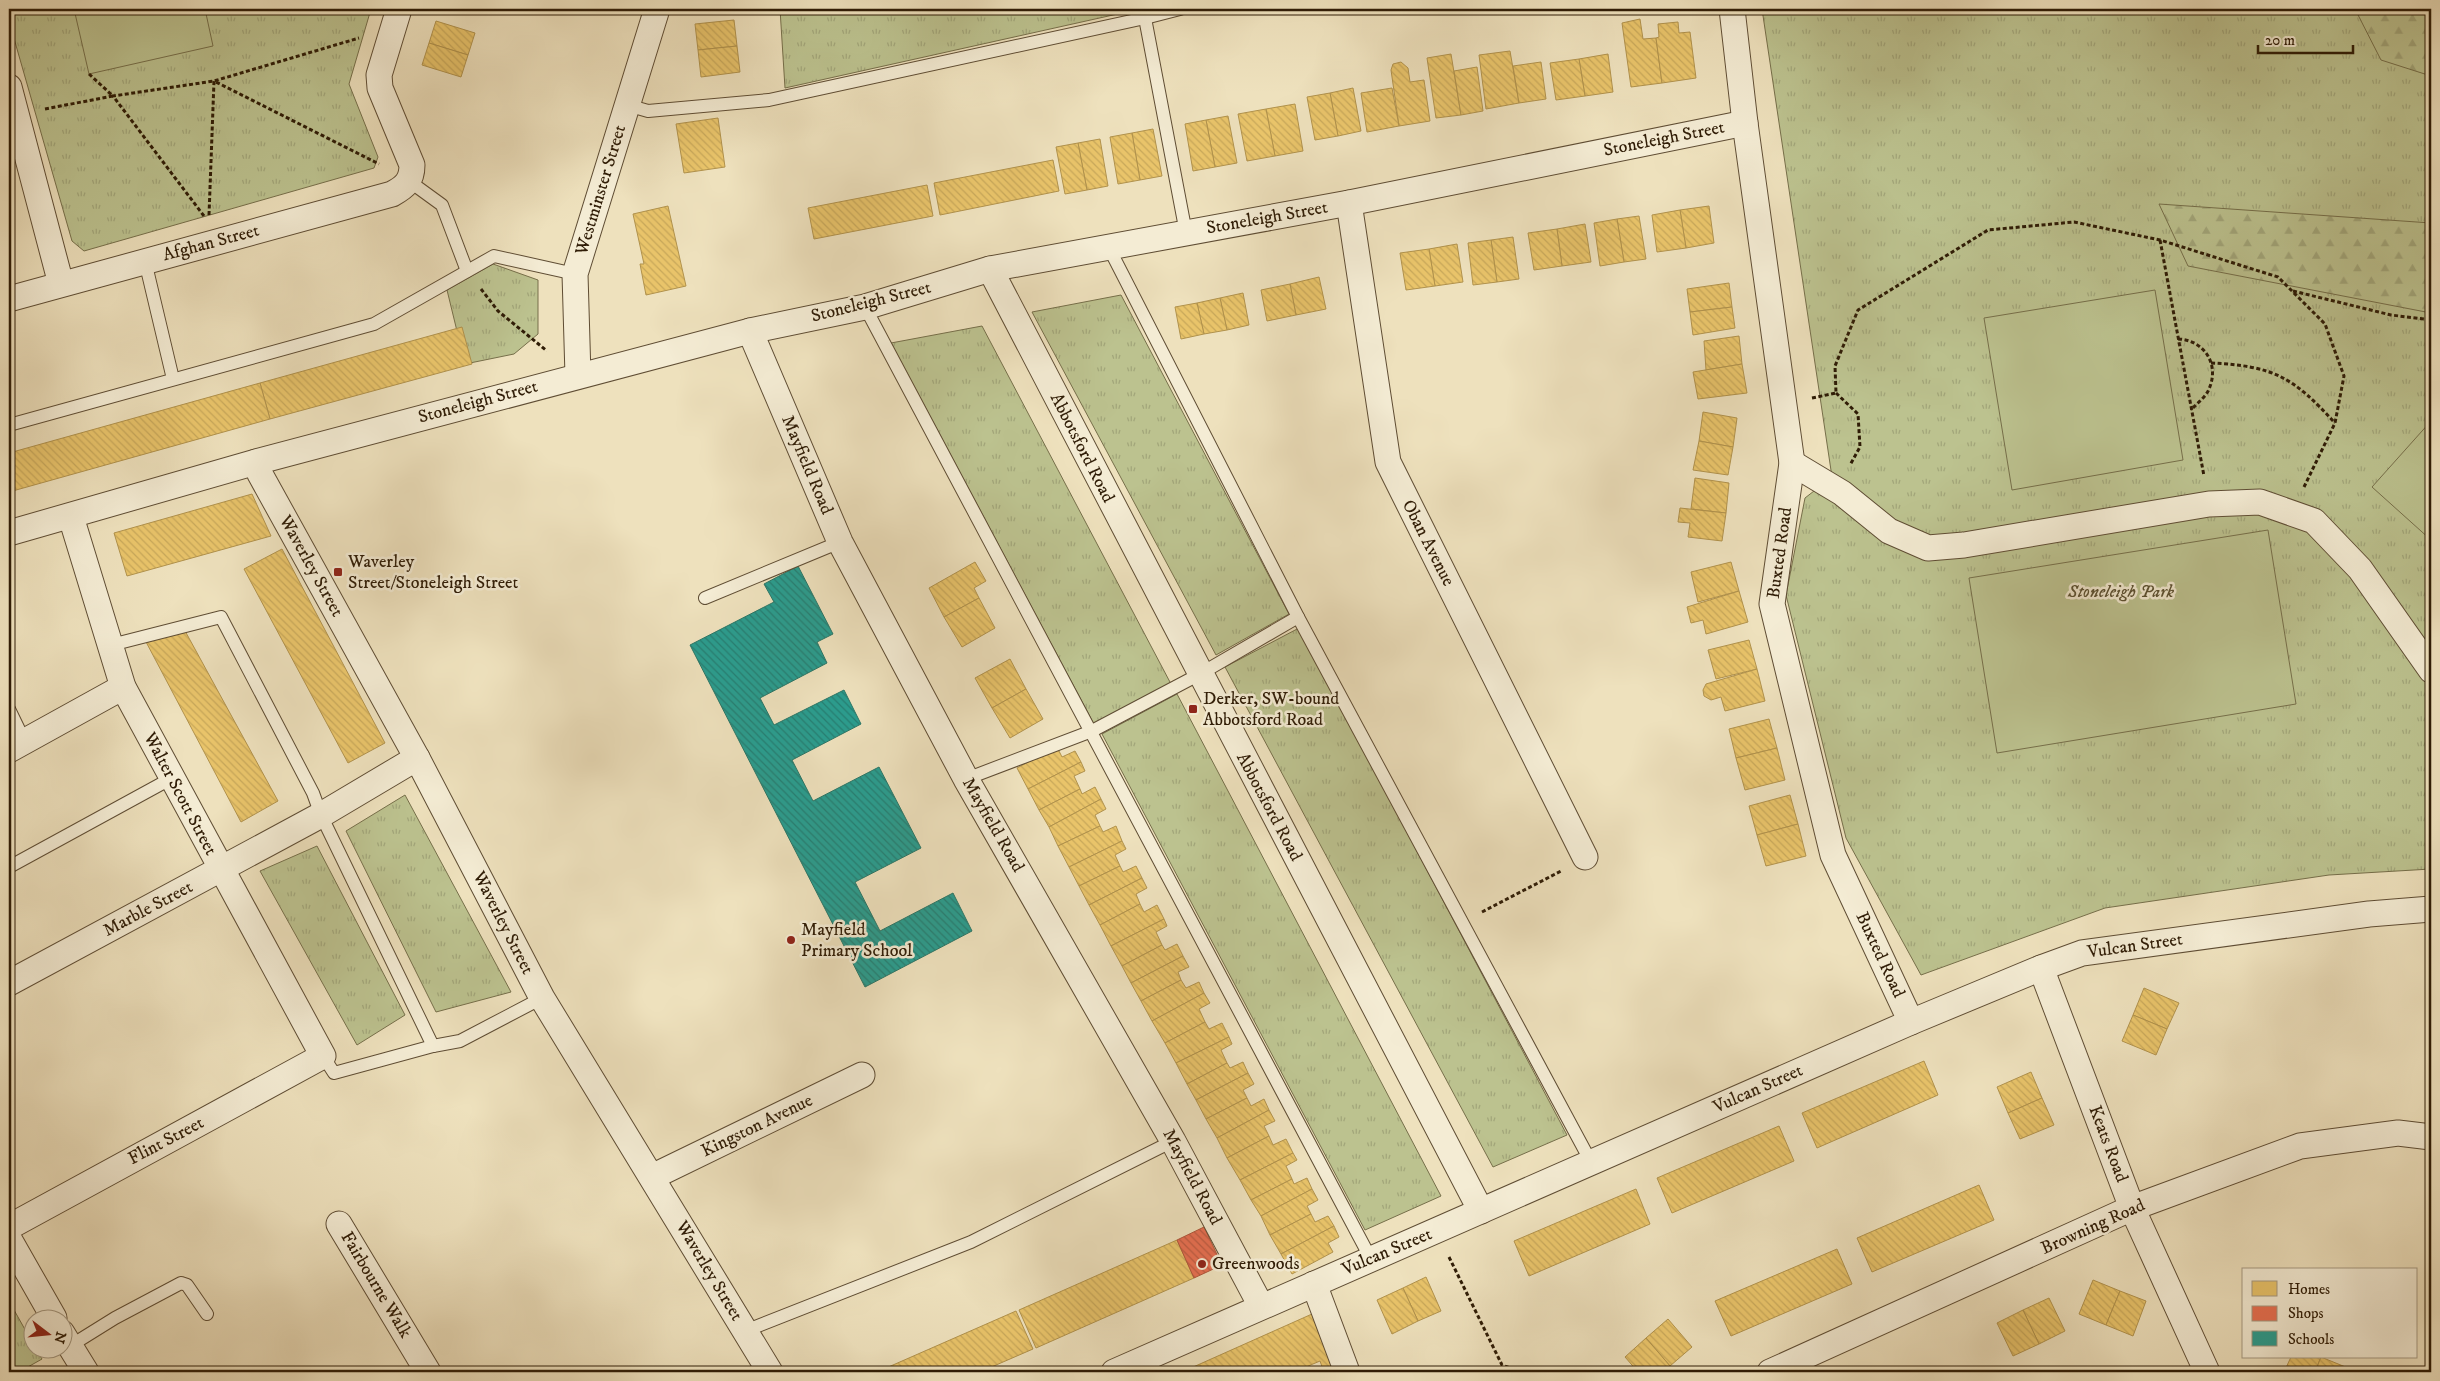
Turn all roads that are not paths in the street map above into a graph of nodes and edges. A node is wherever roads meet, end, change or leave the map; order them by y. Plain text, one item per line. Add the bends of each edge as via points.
1 (400, 9) edge
2 (657, 9) edge
3 (1180, 9) edge
4 (1732, 9) edge
5 (1145, 18) junction
6 (9, 87) edge
7 (627, 105) junction
8 (1745, 123) junction
9 (409, 182) junction
10 (1349, 203) junction
11 (1186, 233) junction
12 (1109, 248) junction
13 (145, 261) junction
14 (467, 270) junction
15 (990, 270) junction
16 (574, 274) junction
17 (60, 284) junction
18 (9, 299) edge
19 (866, 307) junction
20 (750, 331) junction
21 (578, 376) junction
22 (174, 379) junction
23 (9, 425) edge
24 (256, 462) junction
25 (1792, 463) junction
26 (71, 517) junction
27 (9, 533) edge
28 (840, 542) junction
29 (705, 598) dead end
30 (1298, 617) junction
31 (111, 645) junction
32 (2431, 670) edge
33 (1200, 674) junction
34 (123, 687) junction
35 (9, 709) edge
36 (1092, 731) junction
37 (17, 746) edge
38 (417, 758) junction
39 (172, 778) junction
40 (966, 780) junction
41 (321, 815) junction
42 (1585, 857) road end
43 (9, 866) edge
44 (221, 870) junction
45 (2431, 909) edge
46 (2041, 968) junction
47 (9, 983) edge
48 (542, 998) junction
49 (1911, 1022) junction
50 (433, 1046) junction
51 (323, 1056) junction
52 (862, 1075) dead end
53 (2431, 1137) edge
54 (1173, 1141) junction
55 (1591, 1162) junction
56 (652, 1177) junction
57 (2132, 1208) junction
58 (1481, 1211) junction
59 (339, 1224) dead end
60 (9, 1227) edge
61 (9, 1239) edge
62 (1371, 1259) junction
63 (1314, 1284) junction
64 (1261, 1306) junction
65 (48, 1308) edge
66 (207, 1314) dead end
67 (745, 1331) junction
68 (72, 1336) edge
69 (72, 1349) edge
70 (86, 1372) edge
71 (428, 1372) edge
72 (770, 1372) edge
73 (1114, 1372) edge
74 (1347, 1372) edge
75 (1770, 1372) edge
76 (2207, 1372) edge

1 - 9 street via 379,75 380,88 412,165
2 - 7 street, Westminster Street
3 - 5 lane
4 - 8 street, Buxted Road
5 - 7 lane via 769,100 648,111
5 - 11 lane
6 - 17 street
7 - 16 street, Westminster Street
8 - 10 street, Stoneleigh Street
8 - 25 street, Buxted Road
9 - 13 street, Afghan Street via 392,194
9 - 14 lane via 442,205
10 - 11 street, Stoneleigh Street
10 - 42 street, Oban Avenue via 1388,462
11 - 12 street, Stoneleigh Street
12 - 15 street, Stoneleigh Street
12 - 30 lane
13 - 17 street, Afghan Street
13 - 22 lane
14 - 16 lane via 494,256
14 - 22 lane via 374,324
15 - 19 street, Stoneleigh Street
15 - 33 street, Abbotsford Road
16 - 21 street, Westminster Street
17 - 18 street, Afghan Street
19 - 20 street, Stoneleigh Street
19 - 36 lane
20 - 21 street, Stoneleigh Street
20 - 28 street, Mayfield Road
21 - 24 street, Stoneleigh Street
22 - 23 lane
24 - 26 street, Stoneleigh Street
24 - 38 street, Waverley Street
25 - 32 street via 1889,531 1928,548 1964,545 2209,504 2260,502 2314,521 2360,569
25 - 49 street, Buxted Road via 1772,604 1833,855
26 - 27 street, Stoneleigh Street
26 - 31 street, Walter Scott Street
28 - 29 lane
28 - 40 street, Mayfield Road
30 - 33 lane
30 - 55 lane
31 - 34 street, Walter Scott Street
31 - 41 lane via 221,617 313,793
33 - 36 lane
33 - 58 street, Abbotsford Road
34 - 37 street
34 - 39 street, Walter Scott Street
35 - 37 lane
36 - 40 lane
36 - 62 lane
38 - 41 street, Marble Street
38 - 48 street, Waverley Street
39 - 43 lane
39 - 44 street, Walter Scott Street
40 - 54 street, Mayfield Road
41 - 44 street, Marble Street
41 - 50 lane
44 - 47 street, Marble Street
44 - 51 street, Walter Scott Street
45 - 46 street, Vulcan Street via 2369,914 2082,953
46 - 49 street, Vulcan Street
46 - 57 street, Keats Road
48 - 50 lane via 460,1041
48 - 56 street, Waverley Street
49 - 55 street, Vulcan Street
50 - 51 lane via 334,1073
51 - 60 street, Flint Street
52 - 56 street, Kingston Avenue
53 - 57 street, Browning Road via 2398,1132 2300,1146
54 - 64 street, Mayfield Road
54 - 67 lane via 971,1242
55 - 58 street, Vulcan Street
56 - 67 street, Waverley Street
57 - 75 street, Browning Road
57 - 76 street, Keats Road
58 - 62 street, Vulcan Street
59 - 71 street, Fairbourne Walk
61 - 65 street
62 - 63 street, Vulcan Street
63 - 64 street, Vulcan Street
63 - 74 street
64 - 73 street, Vulcan Street
66 - 68 lane via 187,1285 181,1284
67 - 72 street, Waverley Street
69 - 70 street

